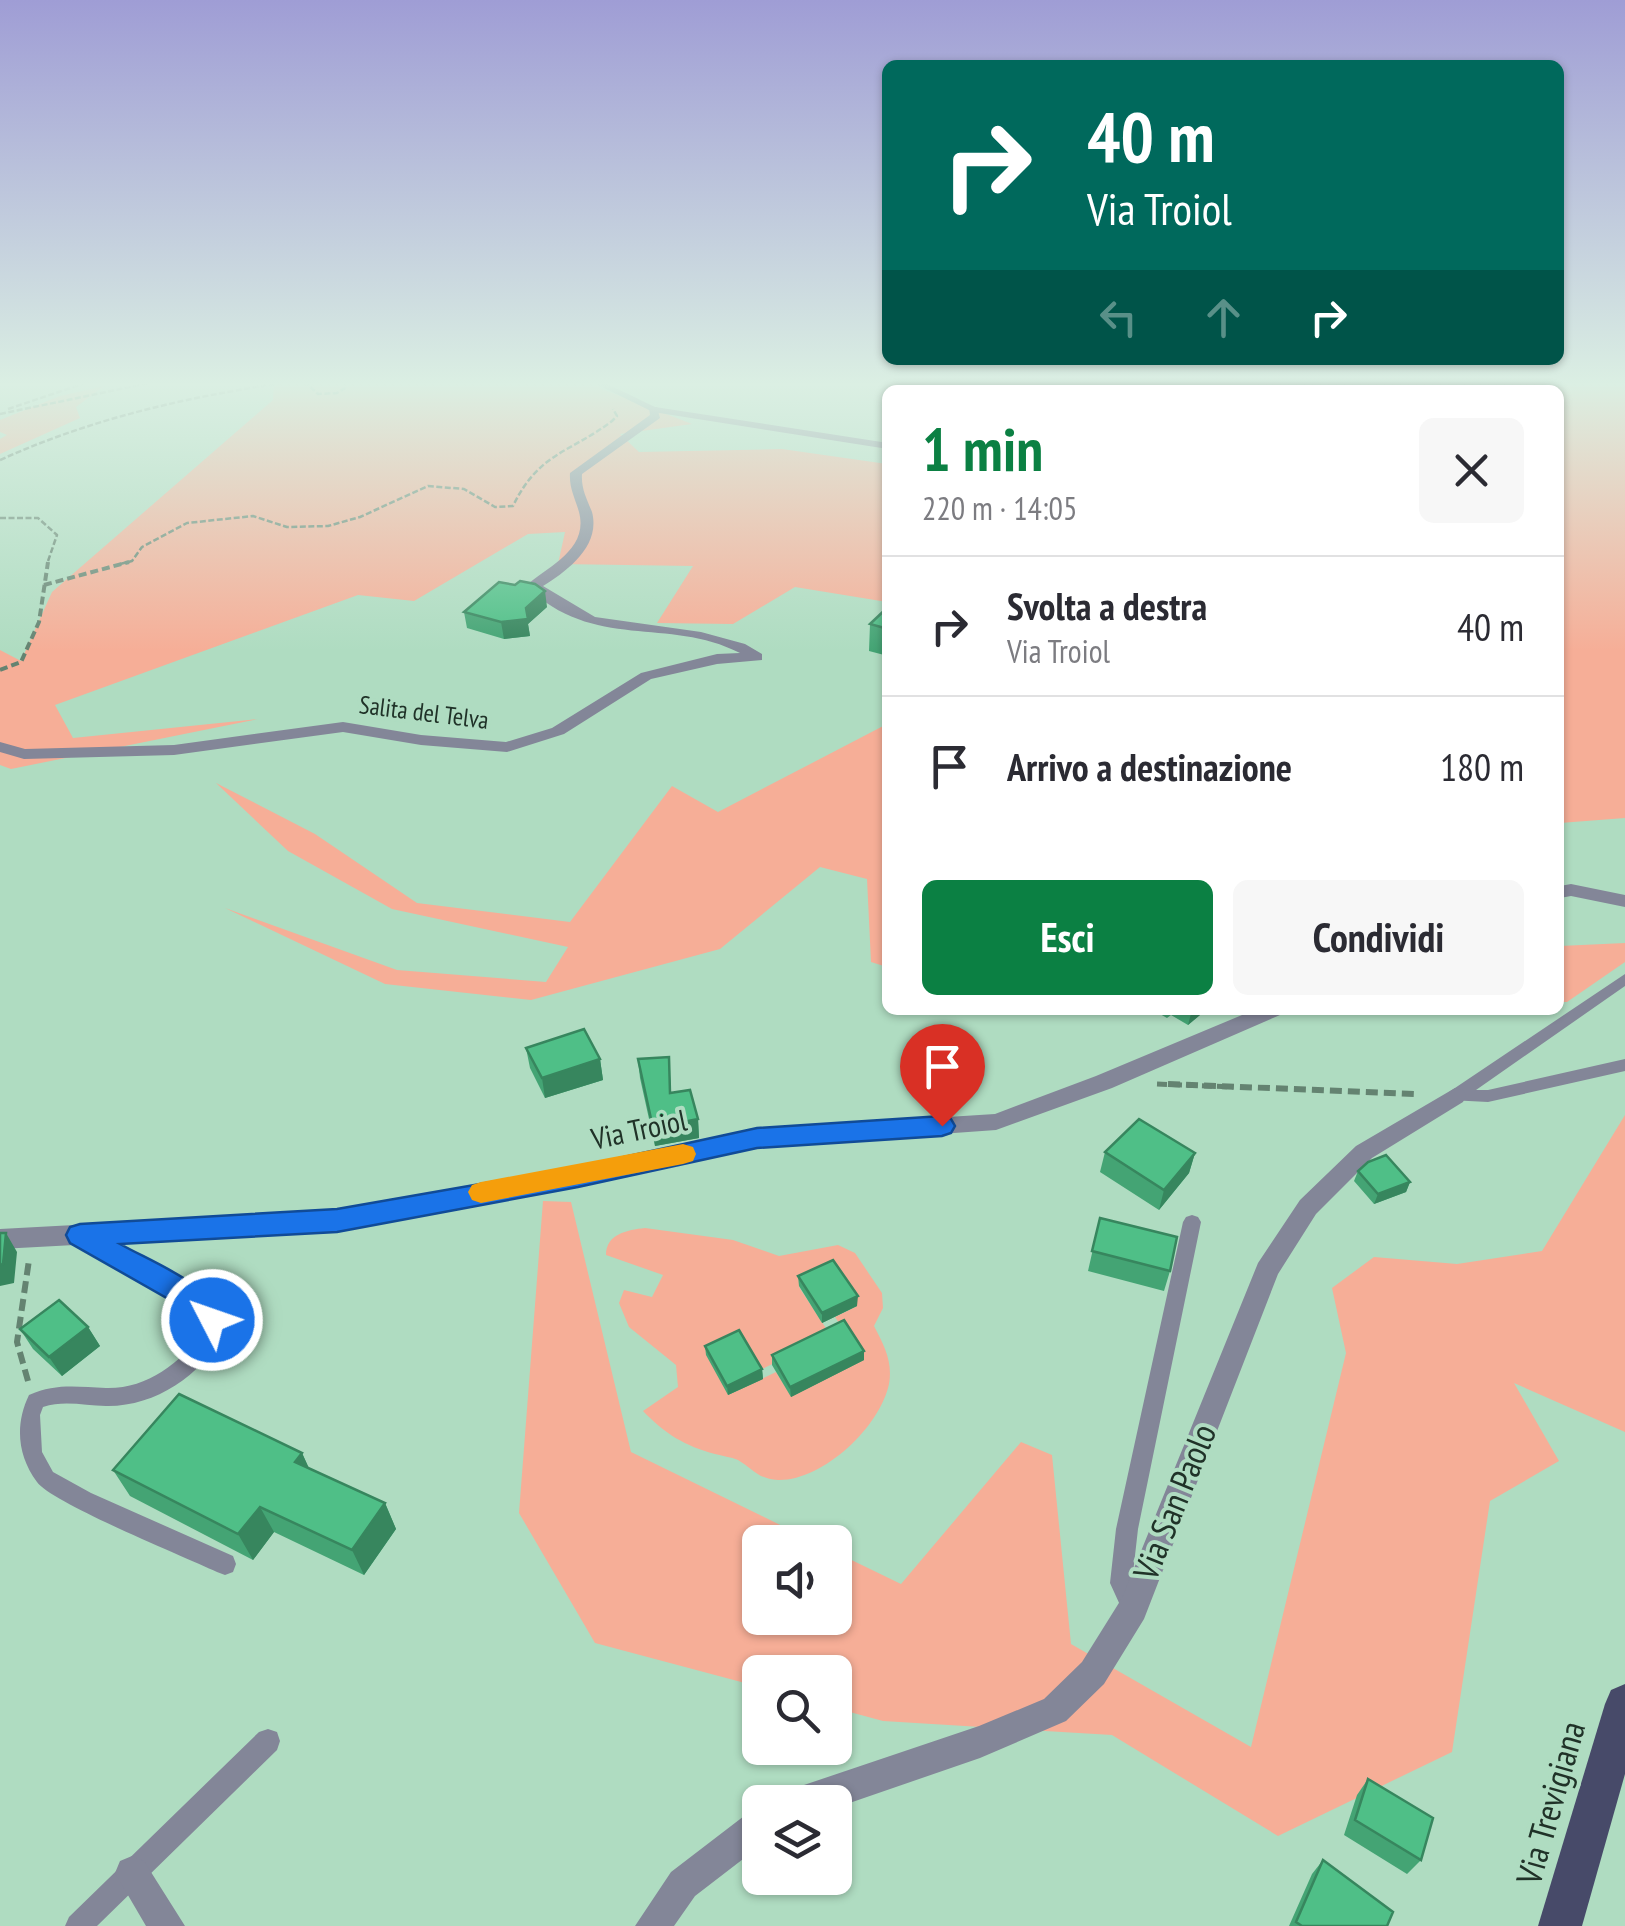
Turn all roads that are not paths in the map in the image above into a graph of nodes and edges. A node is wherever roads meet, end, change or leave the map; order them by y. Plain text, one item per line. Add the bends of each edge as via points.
1 (580, 471) edge
2 (0, 748) edge
3 (1564, 891) edge
4 (1625, 901) edge
5 (1625, 979) edge
6 (1261, 1015) edge
7 (1625, 1065) edge
8 (1455, 1096) junction
9 (1192, 1222) dead end
10 (80, 1235) junction
11 (0, 1239) edge
12 (225, 1564) dead end
13 (1133, 1608) junction
14 (1625, 1704) edge
15 (268, 1741) dead end
16 (852, 1786) edge
17 (742, 1838) edge
18 (132, 1874) junction
19 (78, 1926) edge
20 (167, 1926) edge
21 (653, 1926) edge
22 (1560, 1926) edge

1 - 2 street, Salita del Telva via 577,495 586,535 569,559 533,586 569,613 600,623 721,639 757,656 646,676 558,731 507,747 343,727 174,750 24,754
3 - 4 street
5 - 8 lane
6 - 10 street, Via Troiol via 996,1122 757,1138 337,1220
7 - 8 lane via 1488,1096
8 - 13 street, Via San Paolo via 1364,1152 1308,1207 1267,1270
9 - 13 lane via 1127,1529 1121,1583
10 - 11 street, Via Troiol
10 - 12 lane via 190,1299 212,1320 213,1334 176,1376 154,1386 113,1398 62,1392 36,1401 32,1453 46,1479
13 - 16 street, Via San Paolo via 1093,1673 1054,1710
14 - 22 main road, Via Trevigiana
15 - 18 lane
17 - 21 street via 682,1884
18 - 19 lane
18 - 20 street

